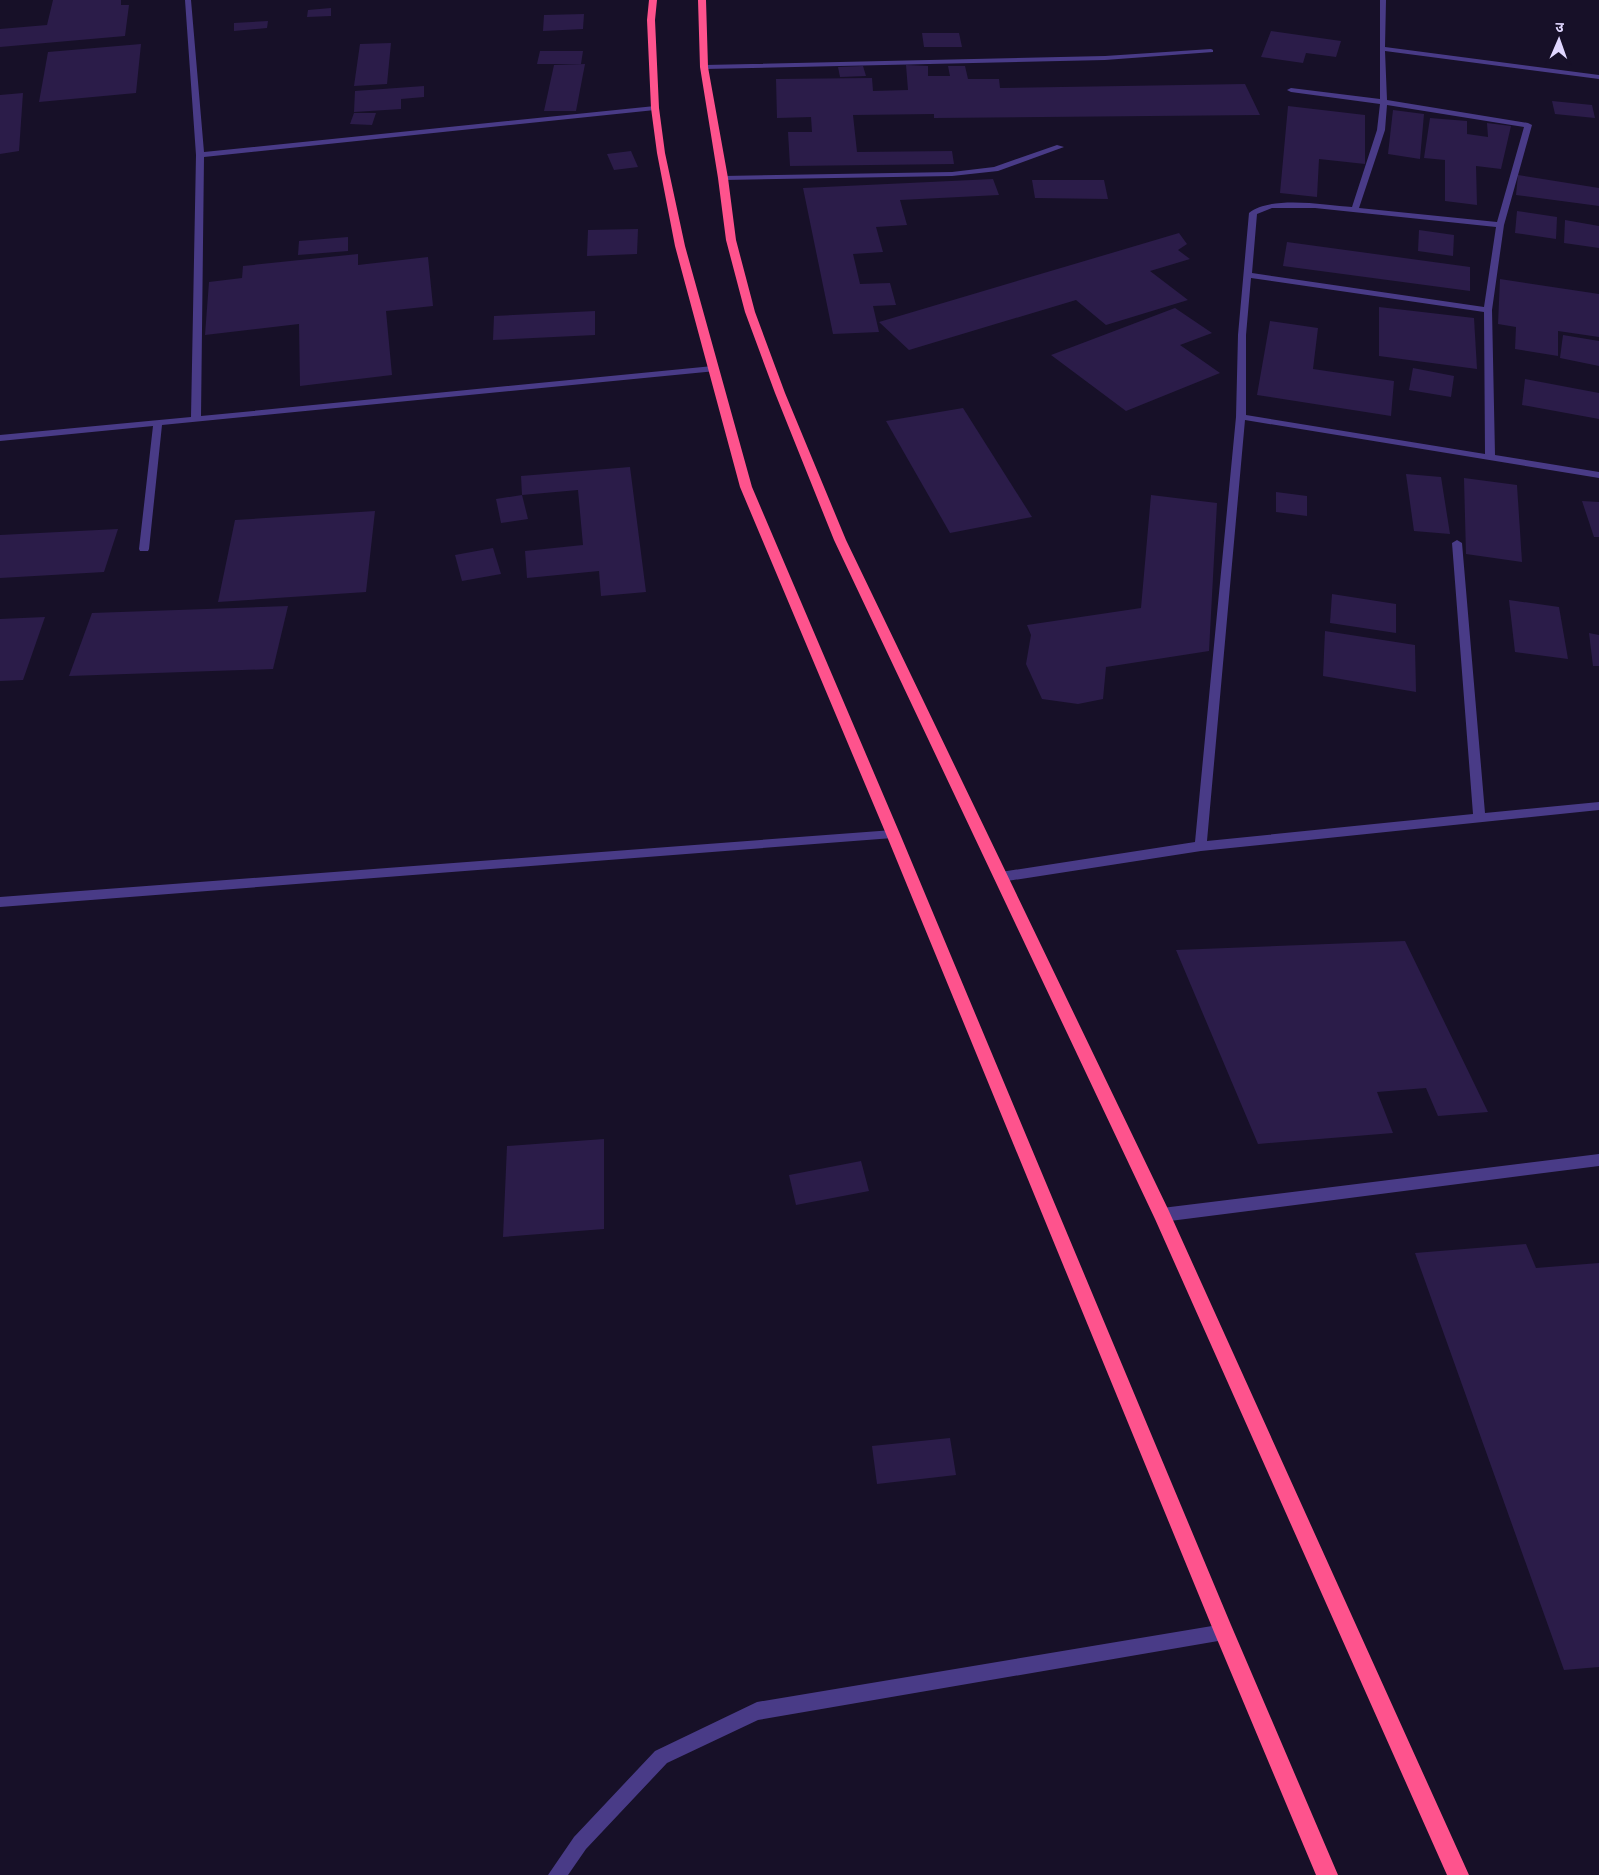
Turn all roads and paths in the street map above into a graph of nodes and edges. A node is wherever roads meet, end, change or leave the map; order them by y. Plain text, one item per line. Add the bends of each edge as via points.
1 (188, 0) edge
2 (653, 0) edge
3 (702, 0) edge
4 (1383, 0) edge
5 (1382, 49) junction
6 (1211, 51) dead end
7 (704, 67) junction
8 (1599, 78) edge
9 (1291, 90) dead end
10 (1384, 102) junction
11 (655, 108) junction
12 (1060, 147) dead end
13 (200, 155) junction
14 (723, 178) junction
15 (1355, 210) junction
16 (1500, 225) junction
17 (1248, 275) junction
18 (1488, 310) junction
19 (713, 369) junction
20 (196, 417) junction
21 (1241, 417) junction
22 (158, 422) junction
23 (0, 438) edge
24 (1490, 457) junction
25 (1599, 475) edge
26 (1457, 543) dead end
27 (144, 549) dead end
28 (1599, 806) edge
29 (1479, 818) junction
30 (893, 834) junction
31 (1201, 846) junction
32 (1001, 877) junction
33 (0, 902) edge
34 (1599, 1160) edge
35 (1162, 1215) junction
36 (1224, 1632) junction
37 (558, 1875) edge
38 (1327, 1875) edge
39 (1458, 1875) edge

1 - 13 street
2 - 11 highway
3 - 7 highway
4 - 5 street
5 - 8 street
5 - 10 street
6 - 7 street via 1105,58
7 - 14 highway
9 - 10 street
10 - 15 street via 1381,130
10 - 16 street via 1528,125
11 - 13 street
11 - 19 highway via 680,246
12 - 14 street via 995,169 952,174
13 - 20 street
14 - 32 highway via 731,240 750,312 780,393 840,540
15 - 16 street
15 - 17 street via 1299,205 1271,206 1253,213
16 - 18 street
17 - 18 street
17 - 21 street via 1242,335
18 - 24 street
19 - 20 street
19 - 30 highway via 746,487
20 - 22 street
21 - 24 street
21 - 31 street
22 - 23 street
22 - 27 street
24 - 25 street
26 - 29 street
28 - 29 street
29 - 31 street
30 - 33 street
30 - 36 highway
31 - 32 street
32 - 35 highway
34 - 35 street
35 - 39 highway
36 - 37 street via 757,1711 661,1757 580,1844
36 - 38 highway

